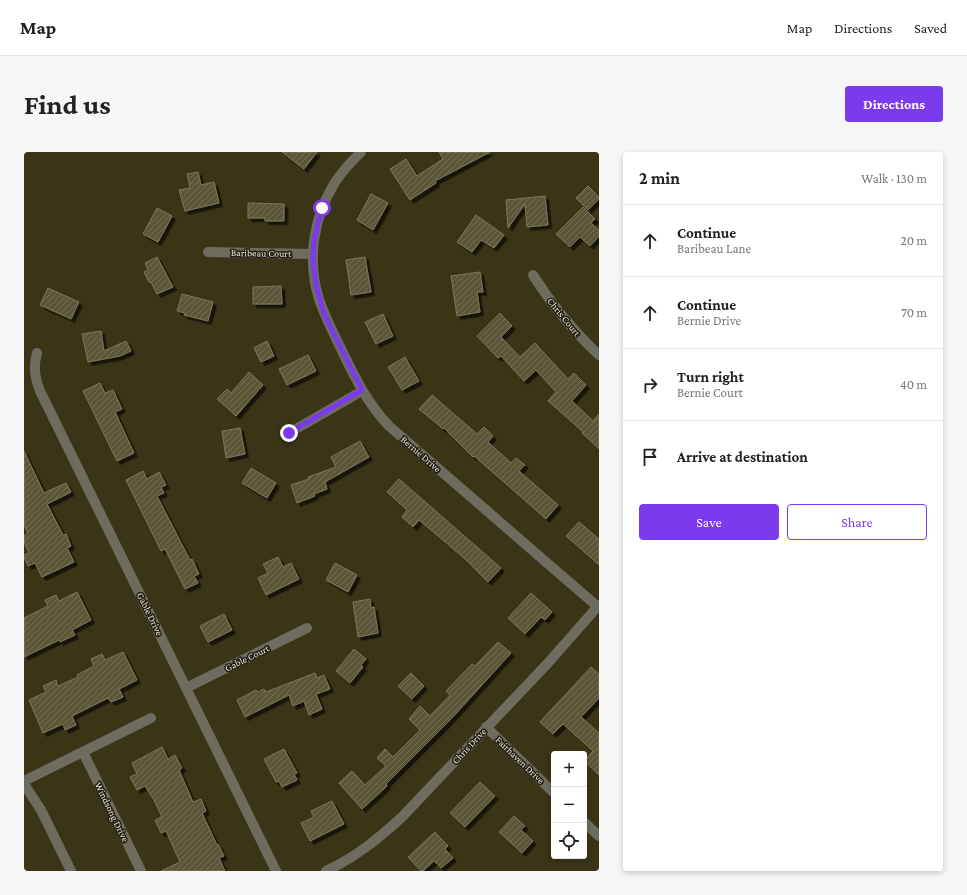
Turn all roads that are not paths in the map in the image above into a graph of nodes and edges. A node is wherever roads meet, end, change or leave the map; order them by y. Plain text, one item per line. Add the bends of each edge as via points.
1 (361, 152) edge
2 (208, 252) dead end
3 (313, 254) junction
4 (533, 275) dead end
5 (37, 353) dead end
6 (599, 355) edge
7 (362, 390) junction
8 (289, 433) dead end
9 (598, 606) edge
10 (307, 628) dead end
11 (186, 688) junction
12 (151, 718) dead end
13 (486, 727) junction
14 (83, 752) junction
15 (24, 782) edge
16 (551, 790) edge
17 (585, 823) edge
18 (599, 836) edge
19 (71, 871) edge
20 (141, 871) edge
21 (276, 871) edge
22 (326, 871) edge

1 - 3 street, Bernie Drive via 341,174 325,200 316,227
2 - 3 street, Baribeau Court
3 - 7 street, Bernie Drive via 314,278 322,309
4 - 6 street, Chris Court via 560,315
5 - 11 street, Gable Drive via 35,372 40,391
7 - 8 street
7 - 9 street, Bernie Drive via 389,426
9 - 13 street, Chris Drive via 548,663
10 - 11 street, Gable Court
11 - 21 street, Gable Drive
12 - 14 street
13 - 16 street, Fairhaven Drive
13 - 22 street, Chris Drive via 405,815 382,836
14 - 15 street
14 - 20 street, Windsong Drive
15 - 19 street
17 - 18 street

